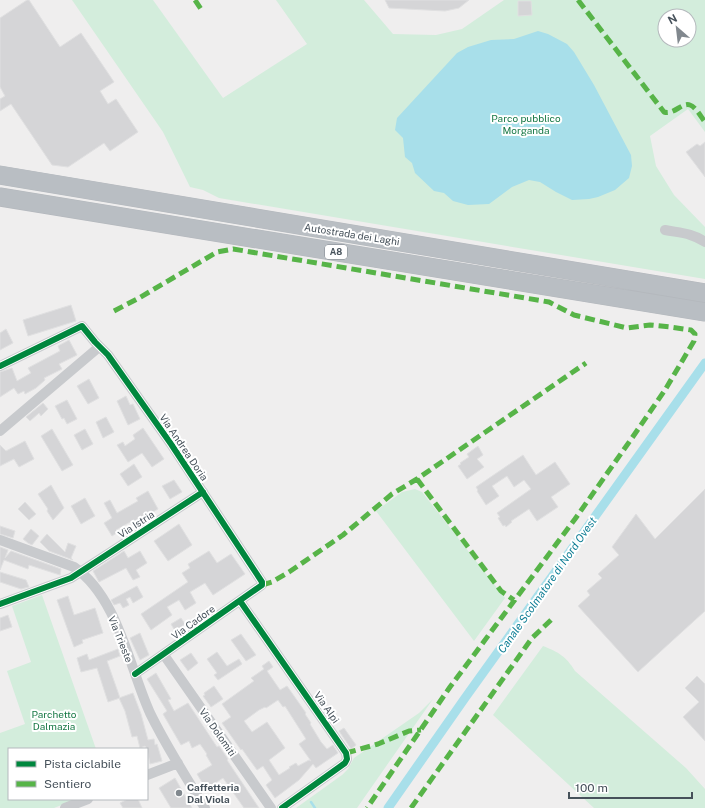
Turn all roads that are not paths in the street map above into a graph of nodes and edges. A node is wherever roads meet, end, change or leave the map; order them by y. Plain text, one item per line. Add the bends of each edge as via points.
1 (0, 175) edge
2 (0, 197) edge
3 (665, 230) dead end
4 (705, 242) edge
5 (705, 293) edge
6 (705, 312) edge
7 (99, 347) junction
8 (0, 366) edge
9 (0, 431) edge
10 (203, 492) junction
11 (0, 540) edge
12 (80, 572) junction
13 (262, 585) joint
14 (240, 601) junction
15 (0, 604) edge
16 (164, 655) junction
17 (135, 674) junction
18 (178, 763) junction
19 (148, 775) edge
20 (85, 800) edge
21 (65, 808) edge
22 (205, 808) edge
23 (272, 808) edge
24 (282, 808) edge

1 - 5 highway, Autostrada dei Laghi / A8
2 - 6 highway, Autostrada dei Laghi / A8
3 - 4 street via 687,233
7 - 8 street, Via Andrea Doria via 82,326
7 - 9 street
7 - 10 street, Via Andrea Doria via 108,355
10 - 12 street, Via Istria
10 - 13 street, Via Andrea Doria via 259,575
11 - 12 street, Via Trieste via 74,567
12 - 15 street, Via Istria via 59,583
12 - 17 street, Via Trieste via 95,586 110,612
13 - 14 street, Via Cadore
14 - 16 street, Via Cadore
14 - 24 street, Via Alpi via 346,753 345,763
16 - 17 street, Via Cadore
16 - 23 street, Via Dolomiti
17 - 18 street, Via Trieste via 151,714
18 - 19 street
18 - 22 street, Via Trieste
20 - 21 street

